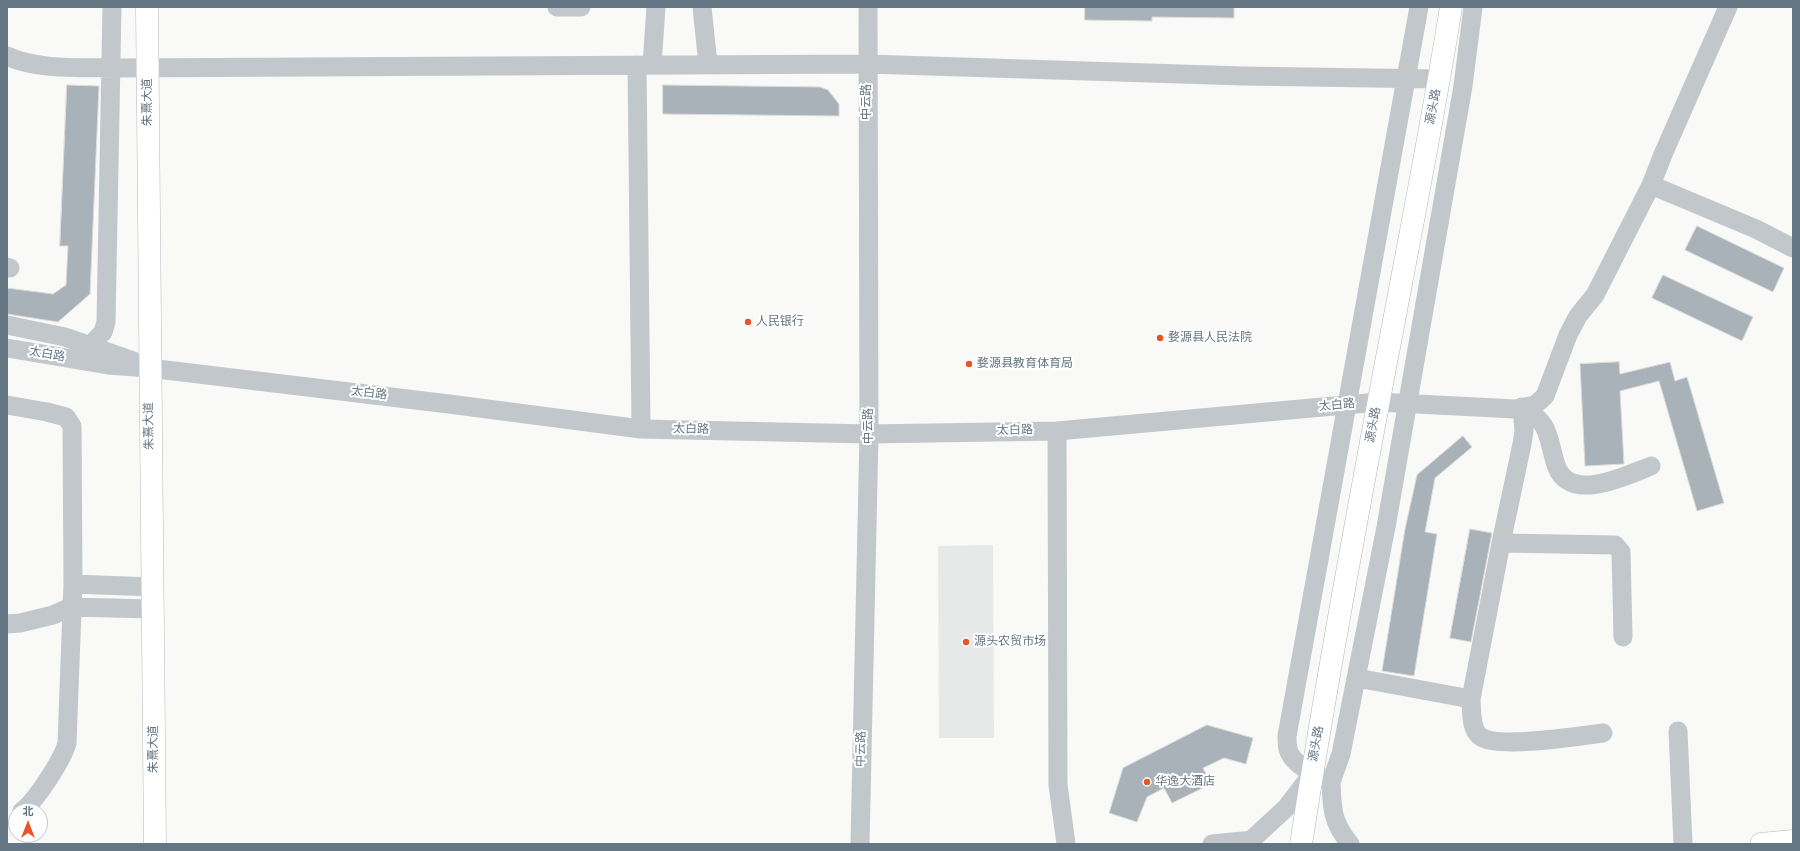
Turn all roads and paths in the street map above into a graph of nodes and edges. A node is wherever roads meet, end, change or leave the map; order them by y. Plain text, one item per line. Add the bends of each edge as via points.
1 (112, 7) edge
2 (147, 7) edge
3 (556, 7) edge
4 (581, 7) edge
5 (656, 7) edge
6 (702, 7) edge
7 (868, 7) edge
8 (1420, 7) edge
9 (1451, 7) edge
10 (1473, 7) edge
11 (1728, 7) edge
12 (7, 56) edge
13 (867, 64) junction
14 (645, 65) junction
15 (708, 65) junction
16 (110, 68) junction
17 (147, 68) junction
18 (1406, 78) junction
19 (1439, 79) junction
20 (1651, 185) junction
21 (1793, 248) edge
22 (7, 325) edge
23 (91, 345) junction
24 (7, 348) edge
25 (149, 368) junction
26 (1378, 402) junction
27 (1407, 403) junction
28 (7, 405) edge
29 (1347, 405) junction
30 (1522, 407) junction
31 (640, 429) junction
32 (1057, 431) junction
33 (869, 434) junction
34 (1650, 466) dead end
35 (1501, 543) junction
36 (73, 584) junction
37 (153, 587) junction
38 (71, 607) junction
39 (153, 609) junction
40 (7, 624) edge
41 (1624, 637) dead end
42 (1357, 678) junction
43 (1471, 699) junction
44 (1678, 731) dead end
45 (1603, 733) dead end
46 (1322, 778) junction
47 (31, 803) edge
48 (1793, 841) edge
49 (1250, 842) edge
50 (155, 844) edge
51 (860, 844) edge
52 (1066, 844) edge
53 (1212, 844) edge
54 (1301, 844) edge
55 (1350, 844) edge
56 (1683, 844) edge
57 (1761, 844) edge

1 - 16 street
2 - 17 main road, 朱熹大道
3 - 4 street
5 - 14 street
6 - 15 street
7 - 13 street, 中云路
8 - 18 street
9 - 19 main road, 源头路
10 - 27 street via 1463,86
11 - 20 street, 太白路
12 - 16 street via 34,64
13 - 15 street
13 - 18 street via 1243,76
13 - 33 street, 中云路
14 - 15 street
14 - 17 street
14 - 31 street
16 - 17 street
16 - 23 street via 106,322 103,332
17 - 25 main road, 朱熹大道
18 - 19 street
18 - 29 street
19 - 26 main road, 源头路
20 - 21 street via 1756,229
20 - 30 street, 太白路 via 1595,295 1578,316 1568,335 1545,396 1535,405
22 - 23 street
23 - 25 street
24 - 25 street, 太白路 via 108,365
25 - 31 street, 太白路
25 - 37 main road, 朱熹大道
26 - 27 street, 太白路
26 - 29 street, 太白路
26 - 46 main road, 源头路
27 - 30 street, 太白路 via 1474,408
27 - 42 street
28 - 36 street via 66,417 72,426
29 - 32 street, 太白路
29 - 46 street via 1287,736 1291,756
30 - 34 street via 1535,415 1544,426 1552,444 1556,465 1562,477 1569,482 1587,485 1612,481
30 - 35 street via 1522,444
31 - 33 street, 太白路
32 - 33 street, 太白路
32 - 52 street via 1058,785
33 - 51 street, 中云路
35 - 41 street via 1615,545 1621,552
35 - 43 street
36 - 37 street
36 - 38 street
37 - 39 main road, 朱熹大道
38 - 39 street
38 - 40 street via 53,615
38 - 47 street via 68,729 65,750
39 - 50 main road, 朱熹大道
42 - 43 street
42 - 46 street via 1341,754
43 - 45 street via 1473,727 1481,737 1503,743
44 - 56 street
46 - 49 street
46 - 54 main road, 源头路
46 - 55 street via 1332,812 1341,833
48 - 57 main road
49 - 53 street

